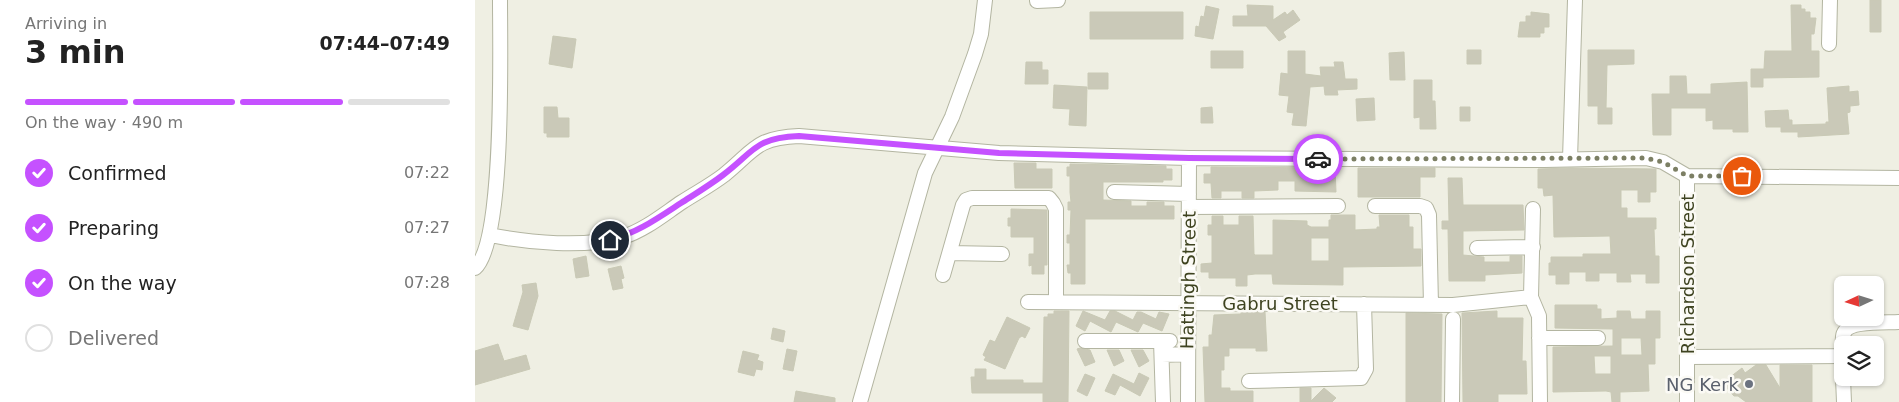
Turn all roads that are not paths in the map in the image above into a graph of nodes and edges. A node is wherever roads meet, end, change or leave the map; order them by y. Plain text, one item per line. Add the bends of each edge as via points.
1 (501, 0) edge
2 (985, 0) edge
3 (1037, 0) edge
4 (1058, 0) edge
5 (1575, 0) edge
6 (1830, 0) edge
7 (1829, 44) dead end
8 (937, 148) junction
9 (1189, 158) junction
10 (1570, 159) junction
11 (1687, 176) junction
12 (1899, 178) edge
13 (1114, 192) dead end
14 (1189, 200) junction
15 (1338, 206) dead end
16 (1375, 206) dead end
17 (1533, 209) dead end
18 (491, 235) junction
19 (1533, 247) junction
20 (1477, 248) dead end
21 (949, 253) junction
22 (1002, 254) dead end
23 (475, 268) edge
24 (943, 274) dead end
25 (1531, 297) junction
26 (1028, 302) dead end
27 (1056, 302) junction
28 (1188, 303) junction
29 (1364, 304) junction
30 (1431, 305) junction
31 (1453, 312) junction
32 (1899, 322) edge
33 (1843, 336) edge
34 (1539, 338) junction
35 (1598, 338) dead end
36 (1085, 340) dead end
37 (1165, 346) junction
38 (1188, 354) junction
39 (1834, 356) edge
40 (1687, 357) junction
41 (1249, 381) dead end
42 (1843, 386) edge
43 (860, 402) edge
44 (1163, 402) edge
45 (1187, 402) edge
46 (1452, 402) edge
47 (1540, 402) edge
48 (1687, 402) edge
49 (1844, 402) edge

1 - 18 street via 495,210
2 - 8 street via 981,34 967,80
3 - 4 street
5 - 10 street
6 - 7 street
8 - 9 street via 999,153
8 - 18 street via 781,137 759,144 724,174 645,226 623,236 537,243
8 - 43 street via 914,208
9 - 10 street
9 - 14 street, Hattingh Street
10 - 11 street via 1646,158 1663,162
11 - 12 street
11 - 40 street, Richardson Street
13 - 14 street
14 - 15 street
14 - 28 street, Hattingh Street
16 - 30 street via 1426,208 1431,223
17 - 19 street
18 - 23 street via 483,258
19 - 20 street
19 - 25 street
21 - 22 street
21 - 24 street
21 - 27 street via 967,200 1049,198 1056,209
25 - 31 street, Gabru Street
25 - 34 street via 1539,316
26 - 27 street, Gabru Street
27 - 28 street, Gabru Street
28 - 29 street, Gabru Street
28 - 38 street, Hattingh Street
29 - 30 street, Gabru Street
29 - 41 street via 1366,369 1361,378
30 - 31 street, Gabru Street
31 - 46 street
32 - 33 street via 1857,324 1849,327
34 - 35 street
34 - 47 street
36 - 37 street
37 - 38 street
37 - 44 street
38 - 45 street, Hattingh Street
39 - 40 street
40 - 48 street, Richardson Street
42 - 49 street

